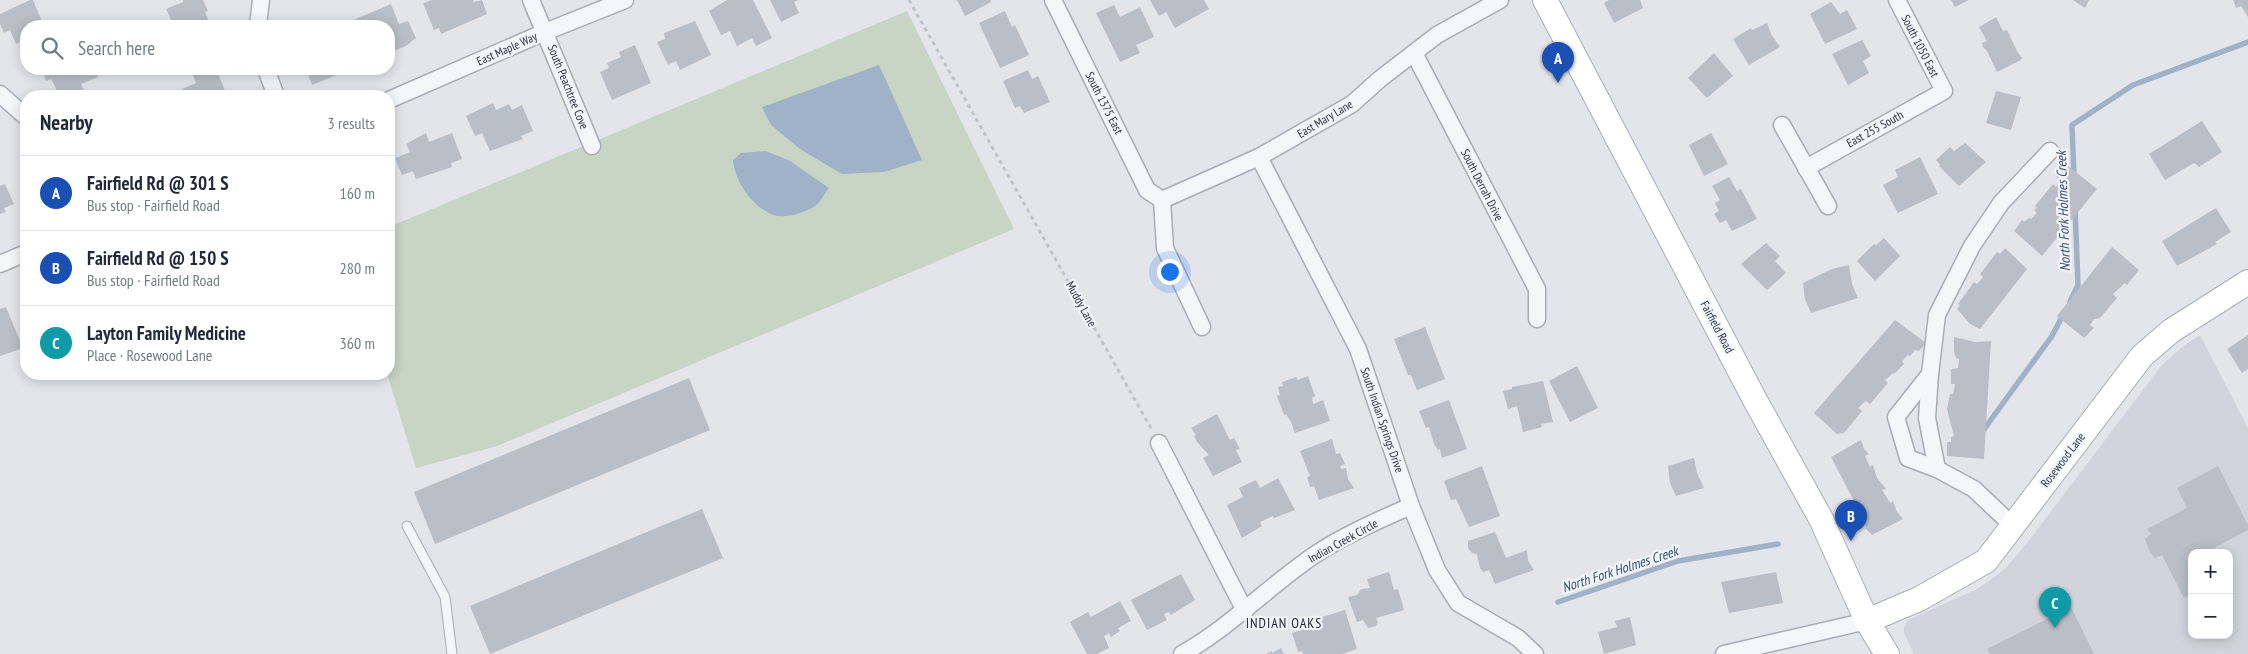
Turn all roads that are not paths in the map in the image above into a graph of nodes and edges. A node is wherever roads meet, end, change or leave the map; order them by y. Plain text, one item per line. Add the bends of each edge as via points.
1 (261, 0) edge
2 (531, 0) edge
3 (625, 0) edge
4 (1053, 0) edge
5 (1500, 0) edge
6 (1544, 0) edge
7 (1897, 0) edge
8 (259, 20) edge
9 (545, 32) junction
10 (1414, 53) junction
11 (268, 75) edge
12 (274, 90) edge
13 (1944, 91) joint
14 (0, 94) edge
15 (395, 97) edge
16 (20, 112) edge
17 (1782, 125) dead end
18 (592, 146) dead end
19 (2050, 152) dead end
20 (1259, 157) junction
21 (1806, 168) junction
22 (1162, 200) junction
23 (1828, 206) dead end
24 (20, 256) edge
25 (0, 264) edge
26 (2248, 282) edge
27 (1537, 319) dead end
28 (1202, 327) dead end
29 (1930, 374) junction
30 (1159, 443) road end
31 (1937, 468) junction
32 (1411, 506) junction
33 (407, 526) dead end
34 (2013, 526) junction
35 (1245, 611) junction
36 (1867, 621) junction
37 (452, 654) edge
38 (1182, 654) edge
39 (1535, 654) edge
40 (1724, 654) edge
41 (1887, 654) edge

1 - 8 street
2 - 9 street, South Peachtree Cove
3 - 9 street, East Maple Way
4 - 22 street, South 1375 East via 1147,190
5 - 10 street, East Mary Lane via 1437,35
6 - 36 street, Fairfield Road via 1821,519
7 - 13 street, South 1050 East
9 - 15 street, East Maple Way
9 - 18 street, South Peachtree Cove
10 - 20 street, East Mary Lane via 1352,104
10 - 27 street, South Derrah Drive via 1537,289
11 - 12 street
13 - 21 street, East 255 South
14 - 16 street
17 - 21 street
19 - 29 street via 2001,203 1972,246 1937,315
20 - 22 street, East Mary Lane
20 - 32 street, South Indian Springs Drive via 1358,349
21 - 23 street
22 - 28 street via 1165,248
24 - 25 street
26 - 34 street, Rosewood Lane via 2171,331 2142,356
29 - 31 street via 1927,418
29 - 31 street via 1896,418 1908,458
30 - 35 street
31 - 34 street via 1974,489
32 - 35 street, Indian Creek Circle via 1313,556
32 - 39 street, South Indian Springs Drive via 1437,570 1458,603 1518,638
33 - 37 lane via 445,597
34 - 36 street, Rosewood Lane via 1986,561 1919,599
35 - 38 street, Indian Creek Circle
36 - 40 street
36 - 41 street, Fairfield Road

